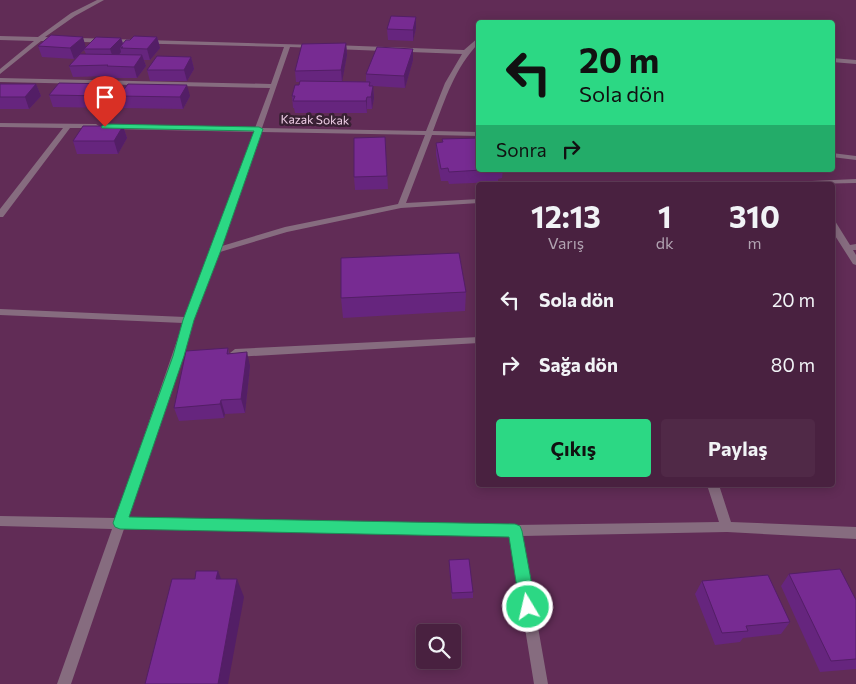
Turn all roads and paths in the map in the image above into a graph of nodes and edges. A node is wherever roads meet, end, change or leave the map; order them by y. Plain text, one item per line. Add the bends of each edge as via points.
1 (101, 0) edge
2 (0, 38) edge
3 (40, 39) junction
4 (476, 42) edge
5 (288, 45) junction
6 (318, 46) edge
7 (328, 46) edge
8 (466, 52) junction
9 (835, 60) edge
10 (856, 62) edge
11 (0, 72) edge
12 (0, 80) edge
13 (274, 86) junction
14 (0, 125) edge
15 (68, 126) junction
16 (259, 129) junction
17 (427, 133) junction
18 (476, 134) edge
19 (835, 155) edge
20 (856, 158) edge
21 (856, 181) edge
22 (835, 182) edge
23 (476, 201) edge
24 (400, 206) junction
25 (0, 215) edge
26 (835, 227) edge
27 (852, 248) edge
28 (216, 250) junction
29 (856, 262) edge
30 (0, 312) edge
31 (189, 320) junction
32 (476, 340) edge
33 (227, 354) edge
34 (714, 487) edge
35 (0, 522) edge
36 (120, 523) junction
37 (727, 527) junction
38 (515, 531) junction
39 (856, 533) edge
40 (64, 684) edge
41 (541, 684) edge

1 - 3 street via 79,9
2 - 3 street
3 - 5 street
3 - 11 street
4 - 8 street
5 - 6 street
5 - 13 street
7 - 8 street
8 - 17 street via 448,83
9 - 10 street
12 - 13 street
13 - 16 street
14 - 15 street, Kazak Sokak
15 - 16 street, Kazak Sokak
15 - 25 street
16 - 17 street, Kazak Sokak
16 - 28 street
17 - 18 street, Kazak Sokak
17 - 24 street
19 - 20 street
21 - 22 street
23 - 24 street
24 - 28 street via 285,230
26 - 27 street
27 - 29 street
28 - 31 street
30 - 31 street
31 - 36 street via 183,356
32 - 33 street
34 - 37 street
35 - 36 street
36 - 38 street
36 - 40 street
37 - 38 street
37 - 39 street
38 - 41 street

